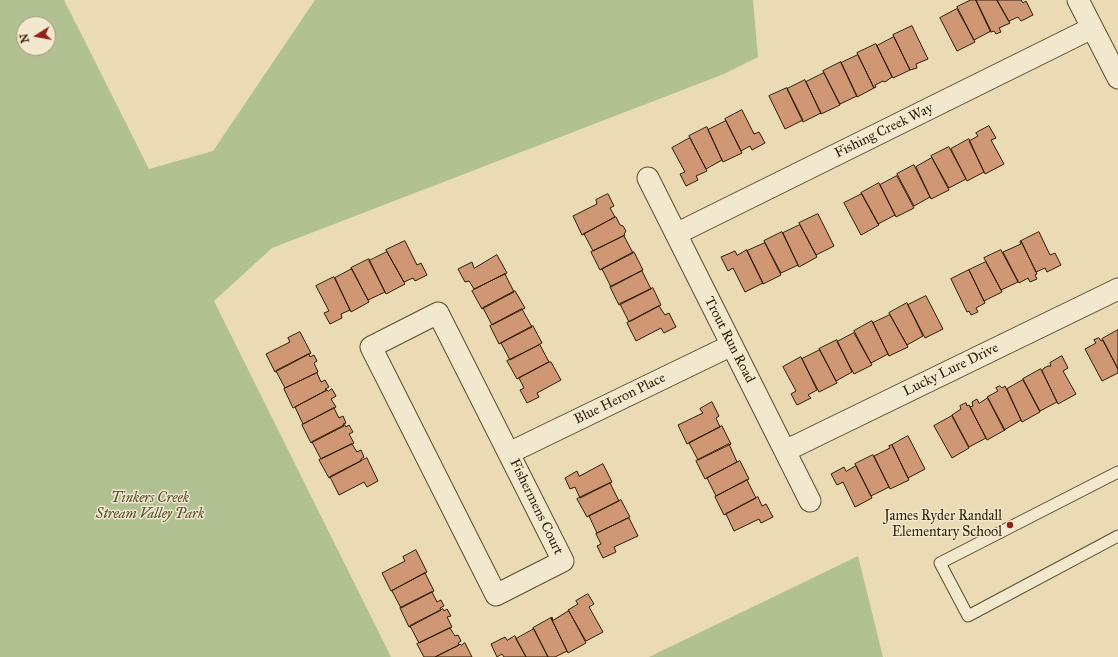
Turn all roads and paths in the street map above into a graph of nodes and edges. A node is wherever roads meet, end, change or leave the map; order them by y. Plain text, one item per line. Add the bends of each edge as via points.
1 (1078, 0) edge
2 (1092, 28) junction
3 (1118, 78) edge
4 (648, 178) dead end
5 (676, 234) junction
6 (1118, 289) edge
7 (732, 345) junction
8 (785, 451) junction
9 (509, 454) junction
10 (1118, 472) edge
11 (810, 501) dead end
12 (1118, 536) edge

1 - 2 street
2 - 3 street
2 - 5 street, Fishing Creek Way
4 - 5 street, Trout Run Road
5 - 7 street, Trout Run Road
6 - 8 street, Lucky Lure Drive
7 - 8 street, Trout Run Road
7 - 9 street, Blue Heron Place
8 - 11 street, Trout Run Road
9 - 9 street, Fishermens Court via 438,313 372,347 496,595 563,561
10 - 12 lane via 940,563 968,616

